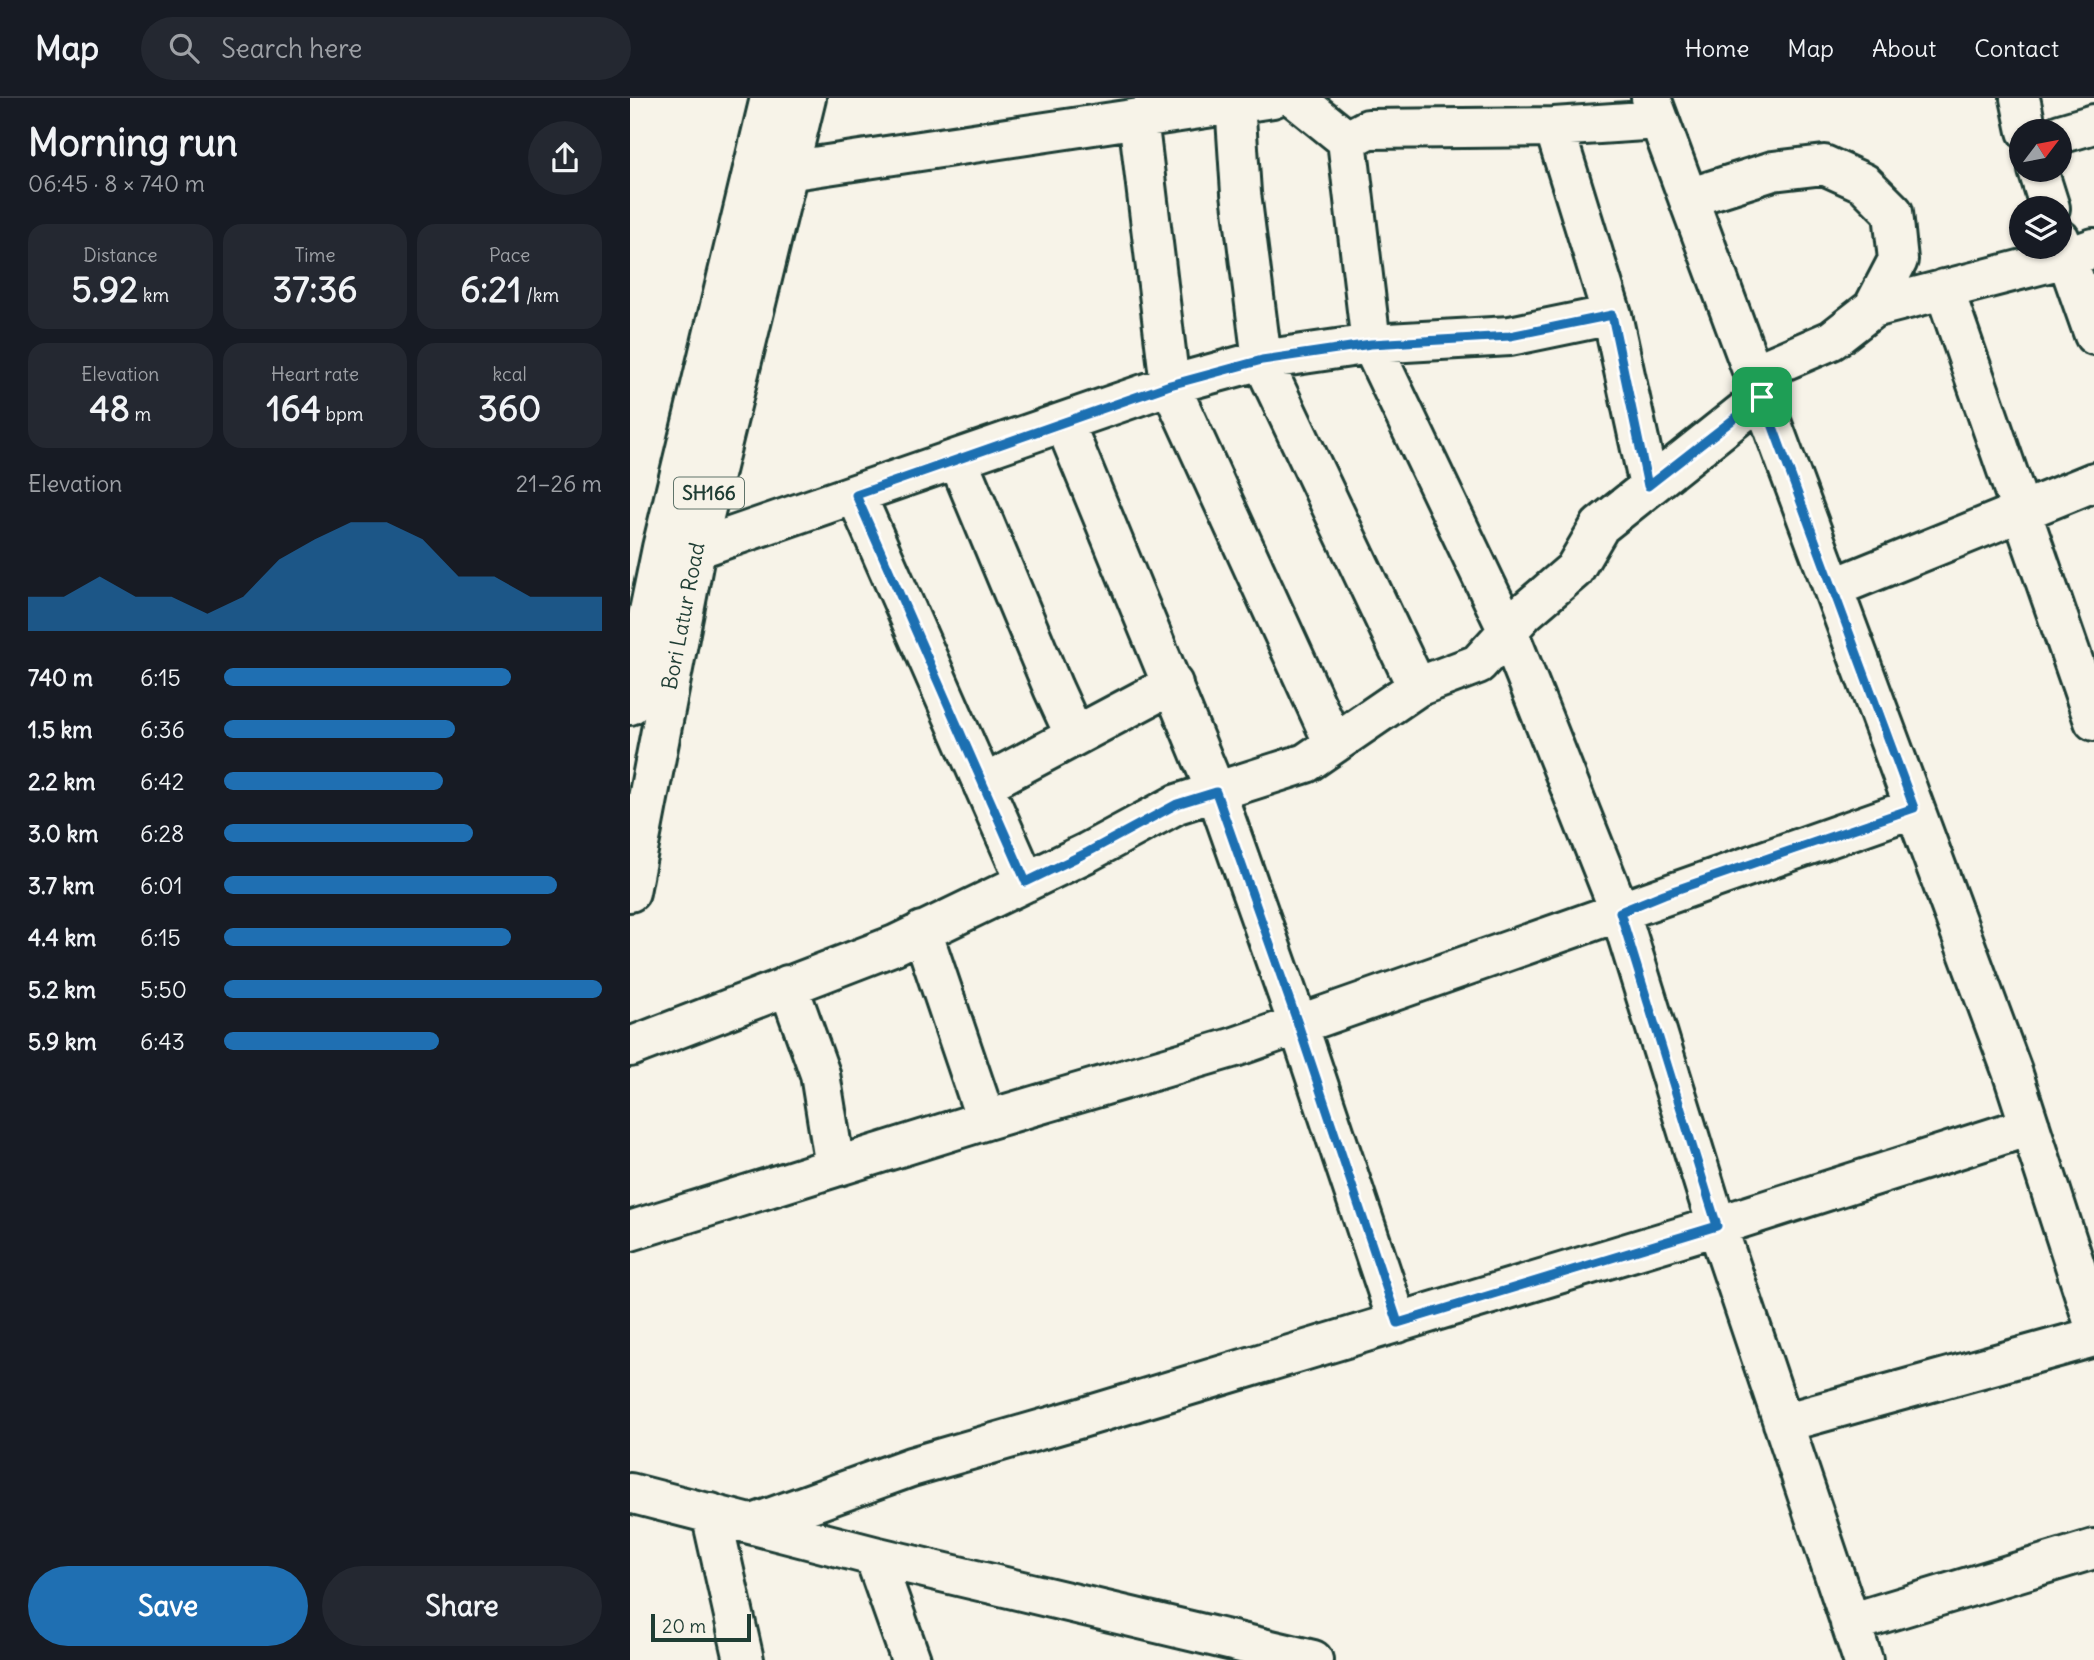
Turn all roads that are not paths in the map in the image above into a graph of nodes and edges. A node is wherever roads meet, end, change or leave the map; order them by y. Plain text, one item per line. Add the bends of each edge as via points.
1 (770, 98) edge
2 (806, 98) edge
3 (1273, 98) edge
4 (1295, 98) edge
5 (2020, 98) edge
6 (1235, 103) junction
7 (1655, 109) edge
8 (1138, 118) junction
9 (2024, 119) edge
10 (2094, 124) edge
11 (1554, 127) junction
12 (2072, 130) edge
13 (1346, 140) junction
14 (787, 170) junction
15 (1688, 198) junction
16 (2073, 248) edge
17 (1944, 289) junction
18 (1873, 308) junction
19 (1612, 315) junction
20 (2094, 335) edge
21 (1371, 344) junction
22 (1262, 360) junction
23 (1170, 385) junction
24 (1758, 386) junction
25 (1064, 422) junction
26 (958, 460) junction
27 (2094, 482) edge
28 (1648, 486) junction
29 (856, 495) junction
30 (2021, 511) junction
31 (696, 549) junction
32 (1833, 588) junction
33 (1508, 631) junction
34 (1172, 684) junction
35 (1417, 687) junction
36 (630, 705) edge
37 (2094, 721) edge
38 (1075, 736) junction
39 (1334, 744) junction
40 (983, 785) junction
41 (1216, 792) junction
42 (1914, 808) junction
43 (1026, 882) junction
44 (630, 892) edge
45 (1620, 912) junction
46 (922, 931) junction
47 (788, 985) junction
48 (1298, 1024) junction
49 (630, 1047) edge
50 (986, 1120) junction
51 (2030, 1126) junction
52 (835, 1167) junction
53 (1717, 1226) junction
54 (630, 1231) edge
55 (2080, 1240) edge
56 (1398, 1323) junction
57 (2094, 1324) edge
58 (2094, 1337) edge
59 (1783, 1423) junction
60 (630, 1493) edge
61 (710, 1513) junction
62 (753, 1524) junction
63 (2094, 1549) edge
64 (874, 1556) junction
65 (1850, 1623) junction
66 (744, 1660) edge
67 (911, 1660) edge
68 (1313, 1660) edge
69 (1863, 1660) edge

1 - 36 street, Bori Latur Road / SH166 via 662,548
2 - 14 street, Bori Latur Road / SH166
3 - 6 street
4 - 13 street
5 - 9 street
6 - 8 street
6 - 22 street
7 - 11 street
7 - 15 street
8 - 14 street
8 - 23 street
10 - 12 street
11 - 13 street via 1368,129
11 - 19 street
13 - 21 street
14 - 31 street, Bori Latur Road / SH166
15 - 18 street via 1773,171 1824,165 1864,183 1893,212 1898,260
15 - 24 street
16 - 17 street
16 - 20 street
17 - 18 street
17 - 30 street
18 - 24 street
19 - 21 street via 1510,336
19 - 28 street
21 - 22 street
21 - 33 street
22 - 23 street
22 - 35 street
23 - 25 street
23 - 39 street
24 - 28 street
24 - 32 street
25 - 26 street
25 - 34 street
26 - 29 street
26 - 38 street
27 - 30 street
28 - 33 street via 1600,526 1574,570
29 - 31 street
29 - 40 street
30 - 32 street
30 - 37 street
31 - 44 street, Bori Latur Road / SH166
32 - 42 street
33 - 35 street via 1478,664
33 - 45 street
34 - 38 street
34 - 41 street
35 - 39 street
38 - 40 street
39 - 41 street via 1306,764
40 - 43 street
41 - 43 street via 1177,804
41 - 48 street
42 - 45 street
42 - 51 street
43 - 46 street
45 - 48 street
45 - 53 street
46 - 47 street
46 - 50 street
47 - 49 street
47 - 52 street via 820,1074
48 - 50 street
48 - 56 street
50 - 52 street
51 - 53 street
51 - 55 street
52 - 54 street
53 - 56 street
53 - 59 street
55 - 57 street
56 - 62 street via 911,1467
58 - 59 street
59 - 65 street
60 - 61 street
61 - 62 street
61 - 66 street
62 - 64 street
63 - 65 street
64 - 67 street
64 - 68 street
65 - 69 street

